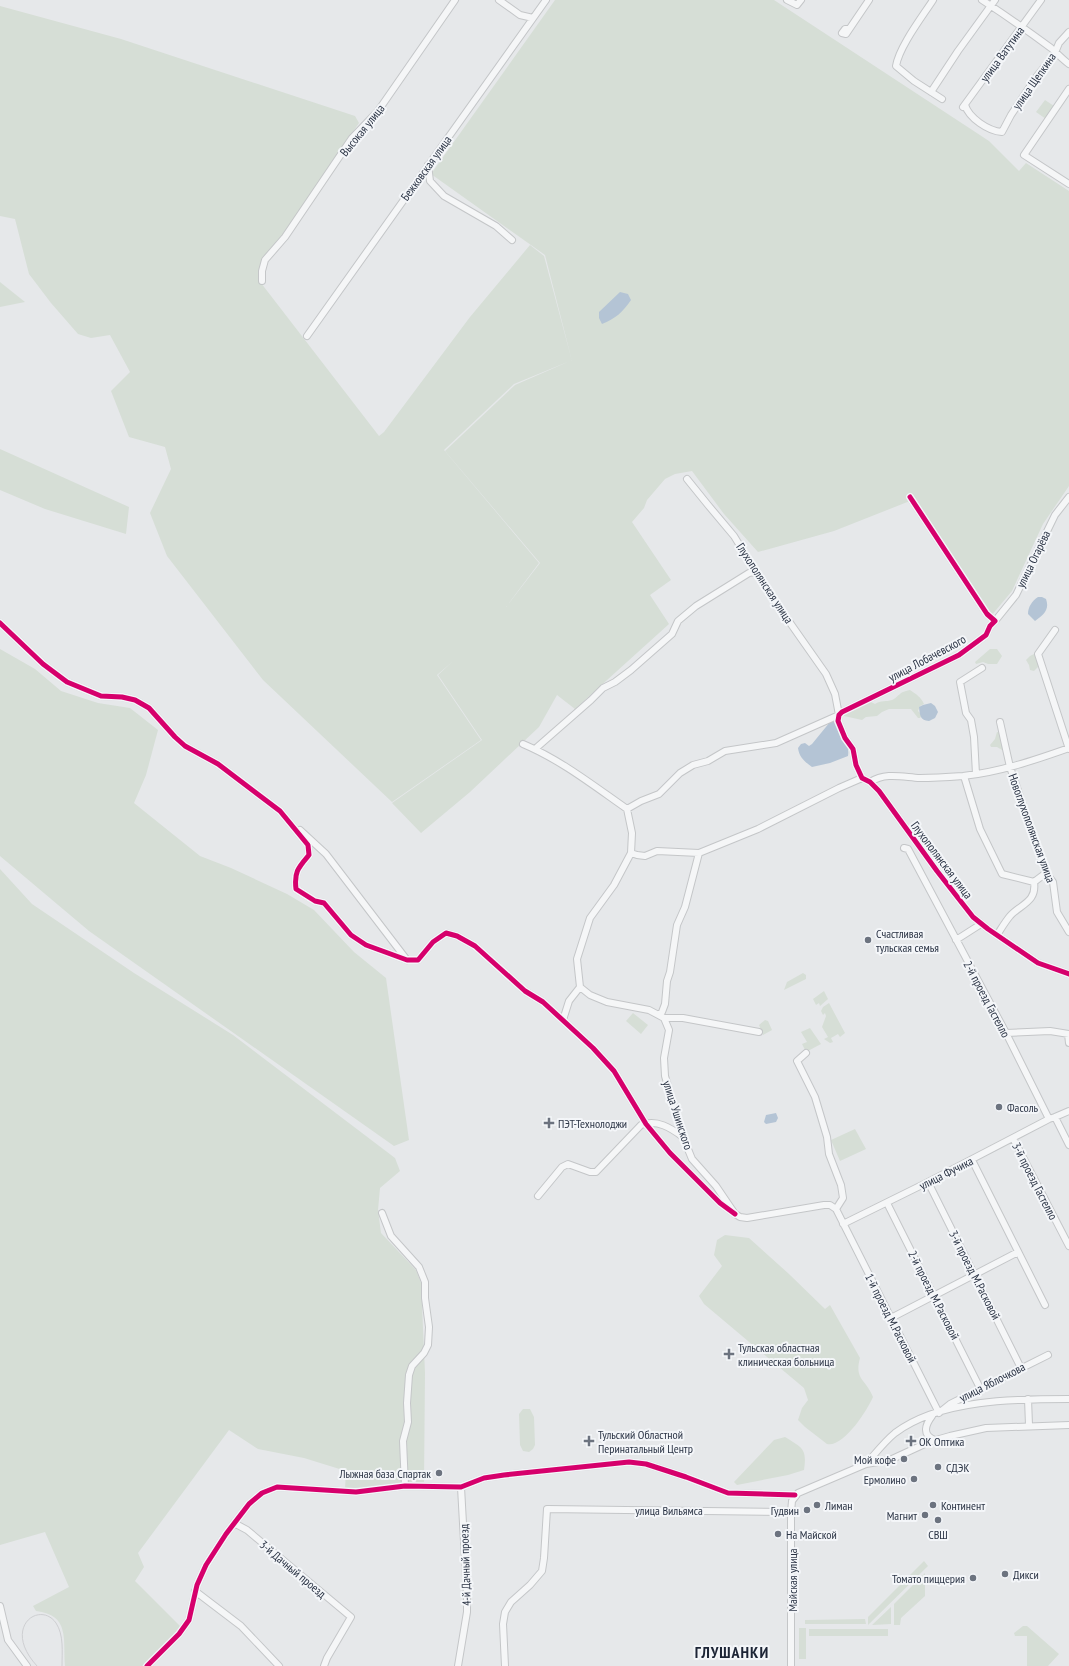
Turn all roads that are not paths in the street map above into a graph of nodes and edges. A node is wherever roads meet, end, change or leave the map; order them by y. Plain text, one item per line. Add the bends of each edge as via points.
1 (455, 0) edge
2 (499, 0) edge
3 (546, 0) edge
4 (787, 0) edge
5 (869, 0) edge
6 (933, 0) edge
7 (982, 0) edge
8 (1041, 0) edge
9 (799, 3) edge
10 (993, 3) edge
11 (533, 18) junction
12 (1022, 26) junction
13 (848, 32) dead end
14 (1069, 32) edge
15 (1055, 52) junction
16 (1069, 64) edge
17 (1069, 89) edge
18 (931, 92) junction
19 (942, 99) dead end
20 (1002, 132) joint
21 (428, 165) junction
22 (1069, 184) edge
23 (512, 240) dead end
24 (262, 281) dead end
25 (307, 336) dead end
26 (687, 479) dead end
27 (910, 497) dead end
28 (1069, 497) edge
29 (755, 572) junction
30 (996, 621) junction
31 (0, 623) edge
32 (1055, 630) dead end
33 (982, 668) dead end
34 (838, 718) junction
35 (1000, 722) dead end
36 (523, 744) dead end
37 (1069, 748) edge
38 (535, 749) junction
39 (1010, 767) junction
40 (976, 774) junction
41 (964, 776) junction
42 (862, 778) junction
43 (870, 782) junction
44 (627, 809) junction
45 (290, 821) junction
46 (904, 848) dead end
47 (699, 852) junction
48 (630, 855) junction
49 (1046, 872) junction
50 (1034, 882) junction
51 (981, 924) junction
52 (1069, 932) edge
53 (997, 935) junction
54 (956, 940) junction
55 (407, 960) junction
56 (1069, 974) edge
57 (580, 987) junction
58 (661, 1016) junction
59 (678, 1018) junction
60 (563, 1020) junction
61 (669, 1030) junction
62 (759, 1032) dead end
63 (1006, 1033) junction
64 (1068, 1034) edge
65 (1069, 1043) edge
66 (806, 1053) dead end
67 (1069, 1111) edge
68 (1052, 1118) junction
69 (646, 1124) junction
70 (683, 1137) junction
71 (1013, 1138) junction
72 (1069, 1145) edge
73 (972, 1160) junction
74 (928, 1182) junction
75 (538, 1196) dead end
76 (887, 1203) junction
77 (836, 1209) junction
78 (382, 1213) dead end
79 (735, 1214) junction
80 (843, 1224) junction
81 (1069, 1246) edge
82 (1018, 1252) junction
83 (974, 1276) junction
84 (934, 1296) junction
85 (1045, 1305) dead end
86 (891, 1318) junction
87 (1048, 1355) dead end
88 (1021, 1368) junction
89 (980, 1388) junction
90 (1028, 1399) junction
91 (1069, 1400) edge
92 (936, 1414) junction
93 (1069, 1424) edge
94 (1029, 1425) junction
95 (935, 1440) junction
96 (880, 1448) junction
97 (881, 1461) junction
98 (866, 1464) junction
99 (405, 1486) junction
100 (461, 1487) junction
101 (795, 1495) junction
102 (791, 1512) junction
103 (234, 1523) junction
104 (195, 1591) junction
105 (0, 1606) edge
106 (27, 1666) edge
107 (147, 1666) edge
108 (279, 1666) edge
109 (324, 1666) edge
110 (458, 1666) edge
111 (505, 1666) edge
112 (791, 1666) edge

1 - 24 street, Высокая улица via 381,106 352,138 285,237 266,260
2 - 11 street via 520,16
3 - 11 street, Бежковская улица
4 - 9 street
5 - 13 street
6 - 18 street via 911,34 896,66
7 - 10 street
8 - 12 street, улица Ватутина
10 - 12 street
10 - 18 street
11 - 21 street, Бежковская улица
12 - 15 street
12 - 20 street, улица Ватутина via 964,106 974,118
14 - 15 street, улица Щепкина
15 - 16 street
15 - 20 street, улица Щепкина via 1010,115
17 - 22 street via 1024,155
18 - 19 street
21 - 23 street via 430,181 444,196 496,226
21 - 25 street, Бежковская улица
26 - 29 street, Глухополянская улица via 734,536
27 - 30 street via 987,614
28 - 30 street, улица Огарёва via 1055,515 1016,595
29 - 34 street, Глухополянская улица via 826,674 835,694
29 - 38 street via 749,573 696,606 678,621 672,634 631,670 603,688
30 - 34 street, улица Лобачевского via 986,635 960,655 842,712
31 - 45 street via 43,664 67,682 101,696 135,700 149,708 185,746 233,774
32 - 37 street via 1038,654
33 - 40 street via 960,682 974,737
34 - 42 street, Глухополянская улица via 845,738 853,749
34 - 44 street, улица Лобачевского via 776,743 725,751 680,773 659,794
35 - 39 street, Новоглухополянская улица
36 - 38 street
37 - 39 street
38 - 44 street
39 - 40 street
39 - 49 street, Новоглухополянская улица
40 - 41 street
41 - 43 street via 886,776
41 - 50 street via 980,829 1002,874
42 - 43 street, Глухополянская улица
42 - 47 street via 758,829
43 - 51 street, Глухополянская улица via 937,871
44 - 48 street via 632,833
45 - 55 street via 326,854
45 - 55 street via 309,850 309,855 295,875 296,889 314,901 324,903 351,935 366,945
46 - 54 street, 2-й проезд Гастелло via 908,849
47 - 48 street via 657,851 645,856
47 - 58 street via 685,907 677,925
48 - 57 street via 614,885 590,918 577,959
49 - 50 street
49 - 52 street, Новоглухополянская улица via 1053,882 1057,912
50 - 53 street via 1035,889 1031,899 1010,916
51 - 53 street, Глухополянская улица
51 - 54 street
53 - 56 street, Глухополянская улица via 1038,963
54 - 63 street, 2-й проезд Гастелло
55 - 60 street via 418,960 433,942 446,933 458,936 475,946 525,991 543,1002
57 - 58 street via 590,995 608,1002 636,1006
57 - 60 street via 569,1001
58 - 59 street
58 - 61 street
59 - 61 street
59 - 62 street
60 - 69 street via 594,1048 614,1071
61 - 70 street, улица Ушинского via 663,1066
63 - 64 street
63 - 68 street, 2-й проезд Гастелло
64 - 65 street
66 - 77 street via 797,1061 815,1097 827,1137 829,1154 841,1185 843,1198
67 - 68 street, улица Фучика
68 - 71 street, улица Фучика
68 - 72 street, 2-й проезд Гастелло
69 - 70 street via 659,1123
69 - 75 street via 641,1125 596,1172 568,1164 562,1167
69 - 79 street via 670,1153 720,1203
70 - 79 street, улица Ушинского via 696,1164 716,1186
71 - 73 street, улица Фучика
71 - 81 street, 3-й проезд Гастелло
73 - 74 street, улица Фучика
73 - 82 street
74 - 76 street, улица Фучика
74 - 83 street, 3-й проезд М.Расковой
76 - 80 street, улица Фучика
76 - 84 street, 2-й проезд М.Расковой
77 - 79 street via 824,1205 747,1218
77 - 80 street
78 - 99 street via 391,1236 419,1267 425,1282 429,1327 428,1345 412,1366 409,1375 408,1422 403,1441
80 - 86 street, 1-й проезд М.Расковой
82 - 83 street
82 - 85 street
83 - 84 street
83 - 88 street, 3-й проезд М.Расковой
84 - 86 street
84 - 89 street, 2-й проезд М.Расковой
86 - 92 street, 1-й проезд М.Расковой
87 - 88 street, улица Яблочкова
88 - 89 street, улица Яблочкова
89 - 92 street, улица Яблочкова
90 - 91 street
90 - 92 street via 985,1402
90 - 94 street
92 - 95 street via 925,1425 928,1436
92 - 96 street via 897,1432
93 - 94 street
94 - 95 street via 986,1428
95 - 97 street via 890,1460
96 - 97 street
96 - 98 street
97 - 98 street
98 - 101 street
99 - 100 street
99 - 103 street via 356,1492 277,1487 262,1493
100 - 101 street via 484,1478 504,1475 629,1462 646,1464 686,1476 728,1493
100 - 110 street, 4-й Дачный проезд via 467,1612
101 - 102 street, Майская улица
102 - 111 street, улица Вильямса via 547,1509 542,1571 505,1612
102 - 112 street, Майская улица
103 - 104 street via 206,1565
103 - 109 street, 3-й Дачный проезд via 247,1530 351,1617
104 - 107 street via 189,1620 179,1634
104 - 108 street via 242,1626
105 - 106 street via 8,1640

